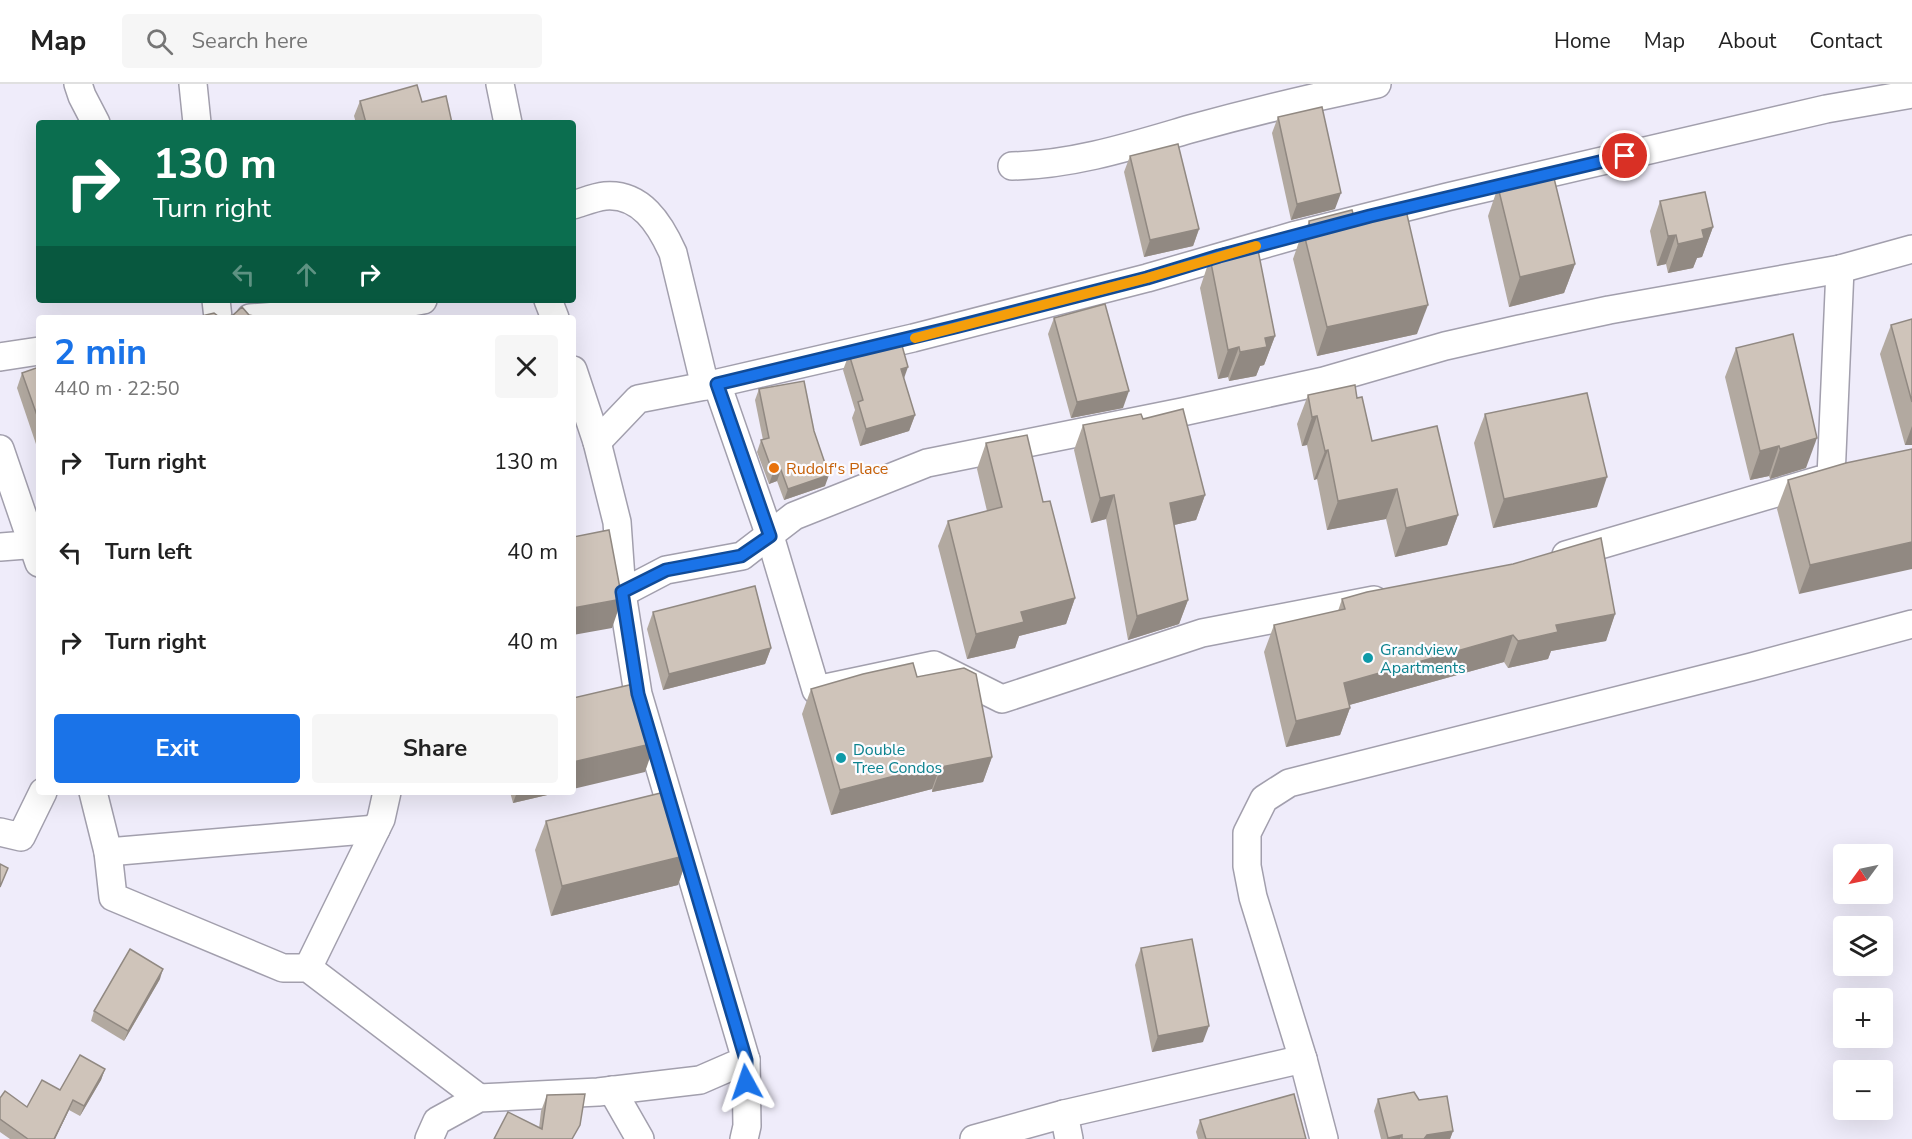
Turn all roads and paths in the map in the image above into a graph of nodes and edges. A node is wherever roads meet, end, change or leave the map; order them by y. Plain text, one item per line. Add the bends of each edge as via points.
1 (78, 84) edge
2 (193, 84) edge
3 (500, 84) edge
4 (1377, 84) edge
5 (1912, 94) edge
6 (94, 120) edge
7 (197, 120) edge
8 (507, 120) edge
9 (1012, 166) dead end
10 (576, 204) edge
11 (1912, 249) edge
12 (1840, 269) junction
13 (407, 303) edge
14 (302, 315) edge
15 (36, 351) edge
16 (0, 357) edge
17 (576, 379) edge
18 (711, 385) junction
19 (597, 442) junction
20 (0, 449) edge
21 (770, 536) junction
22 (0, 547) edge
23 (36, 547) edge
24 (36, 550) edge
25 (1543, 562) edge
26 (622, 592) junction
27 (1398, 596) edge
28 (1912, 624) edge
29 (42, 795) edge
30 (94, 795) edge
31 (386, 795) edge
32 (376, 829) junction
33 (0, 832) edge
34 (108, 852) junction
35 (308, 968) junction
36 (1303, 1059) junction
37 (746, 1060) junction
38 (612, 1090) junction
39 (479, 1098) junction
40 (1066, 1127) edge
41 (429, 1139) edge
42 (640, 1139) edge
43 (744, 1139) edge
44 (974, 1139) edge
45 (1324, 1139) edge

1 - 6 street
2 - 7 street
3 - 8 street
4 - 9 street via 1093,156
5 - 18 street via 1447,197 946,330
10 - 18 street via 604,196 621,197 638,204 653,218 673,253
11 - 12 street
12 - 21 street via 1586,315 1445,346 1324,381 927,464 794,516
12 - 25 street via 1843,475
13 - 14 street
15 - 16 street
17 - 19 street
18 - 19 street via 638,399
18 - 21 street
19 - 26 street via 617,522
20 - 23 street
21 - 26 street via 741,556 666,570
21 - 27 street via 816,690 934,665 1002,699 1202,633
22 - 24 street
26 - 37 street via 638,694
28 - 36 street via 1289,783 1264,799 1247,833 1247,866
29 - 33 street via 21,837
30 - 34 street
31 - 32 street
32 - 34 street
32 - 35 street
34 - 35 street via 113,897 283,968
35 - 39 street
36 - 40 street
36 - 45 street
37 - 38 street via 700,1080
37 - 43 street
38 - 39 street
38 - 42 street
39 - 41 street via 437,1121
40 - 44 street

